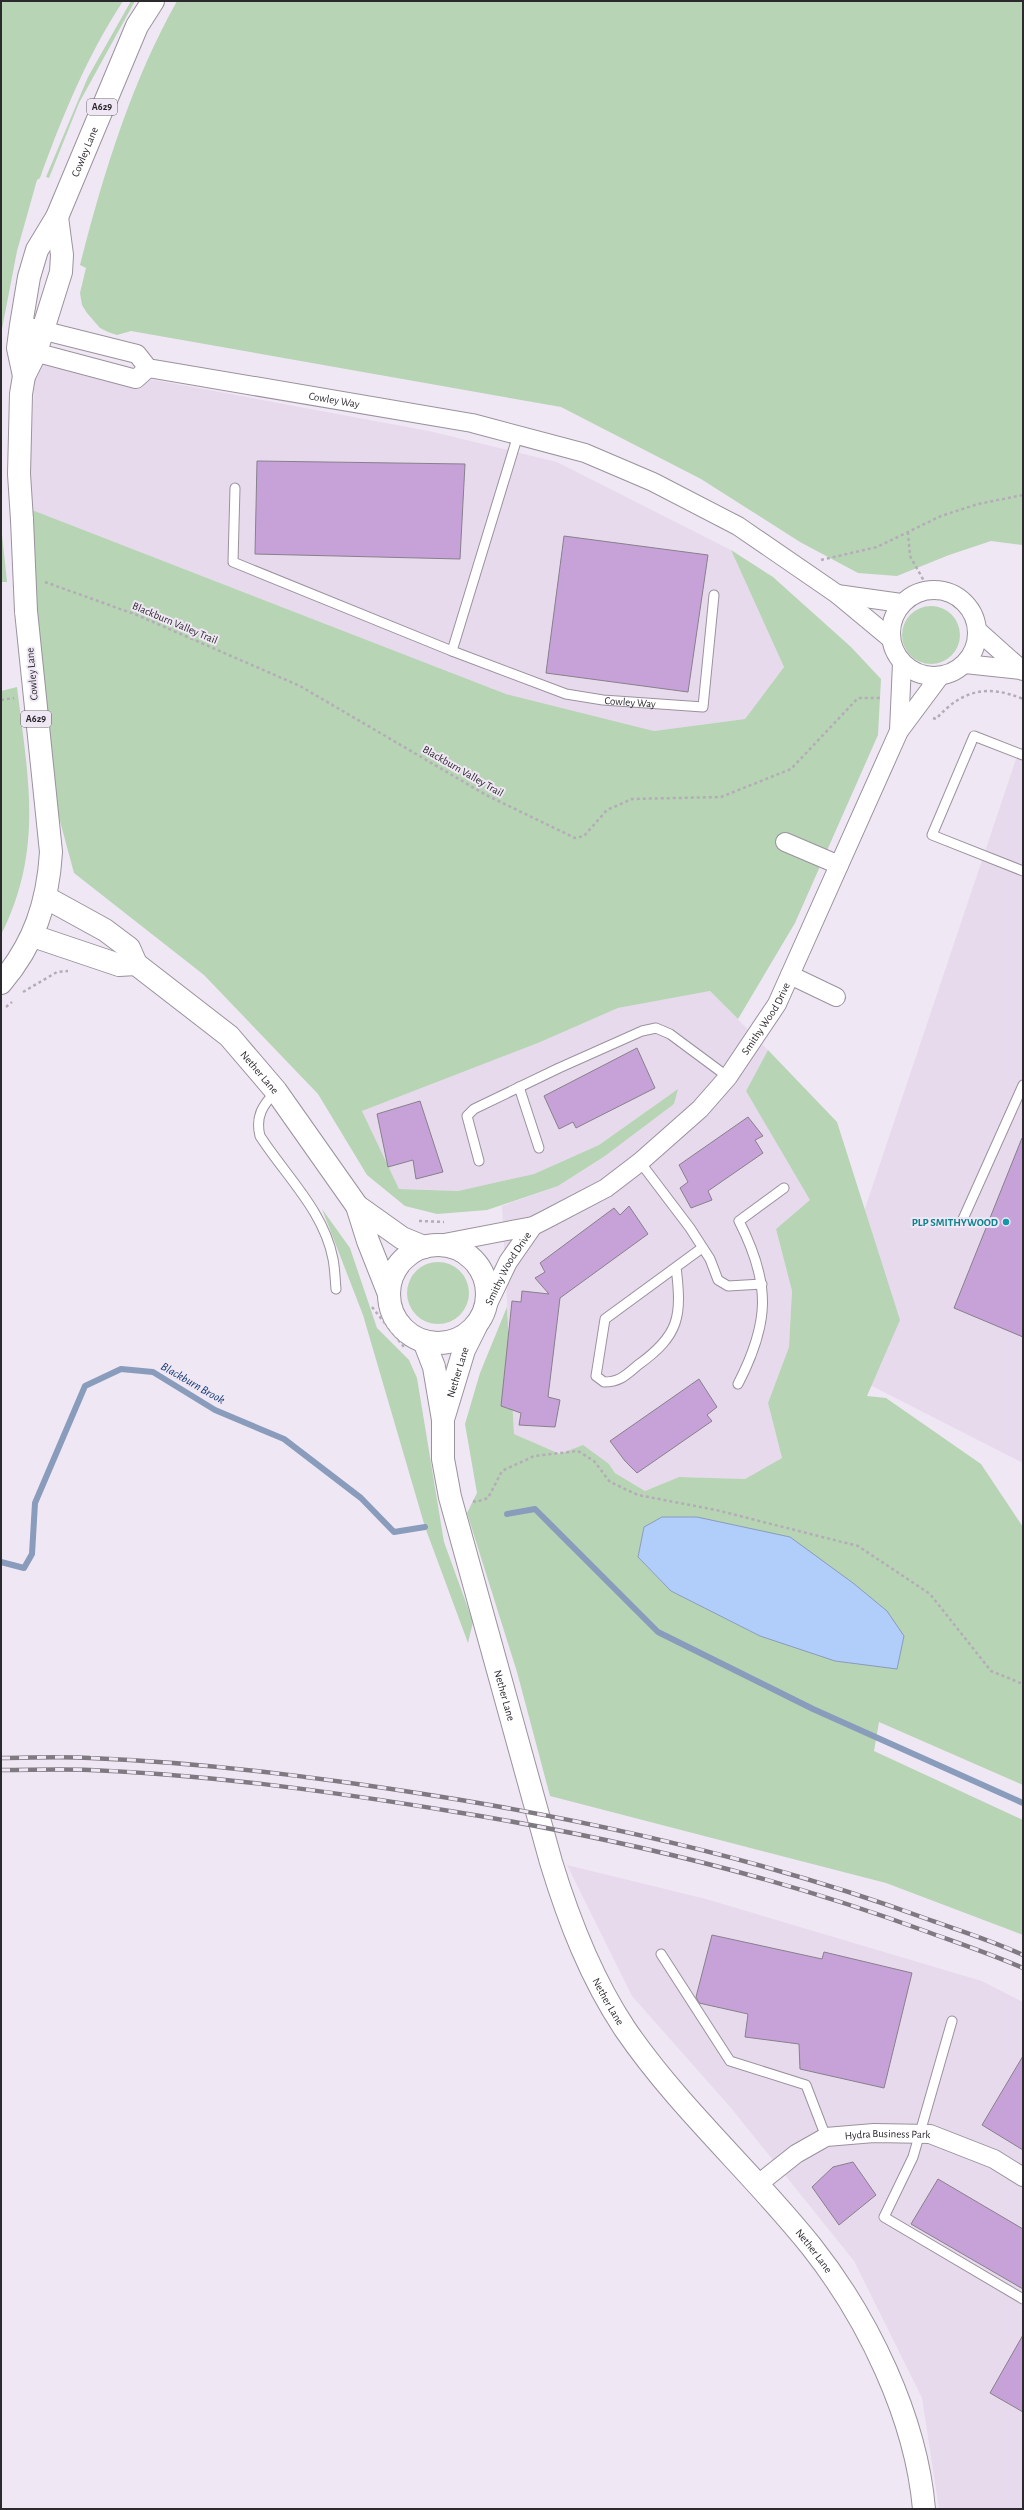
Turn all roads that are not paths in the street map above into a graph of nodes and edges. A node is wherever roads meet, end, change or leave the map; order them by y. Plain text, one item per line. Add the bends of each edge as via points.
1 (153, 1) edge
2 (57, 217) junction
3 (21, 325) junction
4 (43, 330) junction
5 (27, 350) junction
6 (148, 368) junction
7 (518, 435) junction
8 (235, 488) dead end
9 (837, 594) junction
10 (714, 595) dead end
11 (902, 603) junction
12 (977, 630) junction
13 (890, 638) junction
14 (452, 651) junction
15 (902, 663) junction
16 (965, 664) junction
17 (1022, 671) edge
18 (940, 676) junction
19 (899, 731) junction
20 (1023, 755) edge
21 (785, 842) dead end
22 (839, 865) junction
23 (1023, 871) edge
24 (45, 897) junction
25 (33, 936) junction
26 (136, 964) junction
27 (790, 975) junction
28 (1, 983) edge
29 (836, 997) dead end
30 (728, 1077) junction
31 (1023, 1085) edge
32 (519, 1087) junction
33 (276, 1091) junction
34 (539, 1148) dead end
35 (479, 1161) dead end
36 (640, 1162) junction
37 (784, 1188) dead end
38 (357, 1206) junction
39 (963, 1219) dead end
40 (533, 1226) junction
41 (432, 1246) junction
42 (702, 1248) junction
43 (676, 1267) junction
44 (762, 1284) junction
45 (336, 1289) dead end
46 (389, 1294) junction
47 (480, 1318) junction
48 (424, 1341) junction
49 (738, 1384) dead end
50 (443, 1420) junction
51 (661, 1954) dead end
52 (952, 2021) dead end
53 (919, 2134) junction
54 (826, 2137) junction
55 (1023, 2177) edge
56 (757, 2185) junction
57 (1023, 2299) edge
58 (924, 2509) edge

1 - 2 main road, Cowley Lane / A629 via 137,26
2 - 3 main road, Cowley Lane / A629 via 37,250 29,277
2 - 4 main road, Cowley Lane / A629 via 62,255 61,272
3 - 4 street
3 - 5 main road, Cowley Lane / A629
4 - 5 main road, Cowley Lane / A629
4 - 6 street via 137,354
5 - 6 street via 136,379
5 - 24 main road, Cowley Lane / A629, bridge via 21,394 22,520 26,611 51,852
6 - 7 street, Cowley Way via 472,423
7 - 9 street, Cowley Way via 585,453 653,482 738,526
7 - 14 lane
8 - 14 lane, Cowley Way via 233,562
9 - 11 street, Cowley Way
9 - 13 street, Cowley Way
10 - 14 lane, Cowley Way via 703,707 603,700 566,694
11 - 12 street via 914,594 942,590 961,598 972,610
11 - 13 street via 891,623
12 - 16 street via 974,651
12 - 17 street
13 - 15 street
15 - 18 street via 925,676
15 - 19 street, Smithy Wood Drive
16 - 17 street
16 - 18 street
18 - 19 street, Smithy Wood Drive
19 - 22 street, Smithy Wood Drive
20 - 23 lane via 974,736 932,834
21 - 22 street
22 - 27 street, Smithy Wood Drive
24 - 25 main road, Cowley Lane / A629
24 - 26 main road, Nether Lane via 105,930 128,948
25 - 26 main road via 119,965
25 - 28 main road, Cowley Lane / A629 via 19,961
26 - 33 main road, Nether Lane via 229,1036
27 - 29 street
27 - 30 street, Smithy Wood Drive via 777,1004
30 - 32 lane via 670,1034 656,1028 642,1031
30 - 36 street, Smithy Wood Drive via 700,1109
31 - 39 lane
32 - 34 lane
32 - 35 lane via 474,1109 467,1116
33 - 38 main road, Nether Lane
33 - 45 lane via 260,1112 257,1125 260,1136 302,1192 323,1229 333,1258
36 - 40 street, Smithy Wood Drive via 606,1188
36 - 42 lane
37 - 44 lane via 739,1221 752,1246
38 - 41 main road, Nether Lane via 402,1238
38 - 46 main road, Nether Lane
40 - 41 street, Smithy Wood Drive
40 - 47 street, Smithy Wood Drive via 510,1259
41 - 46 main road via 410,1254 399,1265 392,1279
41 - 47 main road via 455,1247 479,1266 486,1280 488,1296
42 - 43 lane
42 - 44 lane via 718,1280 728,1286
43 - 43 lane via 680,1298 677,1321 660,1349 616,1382 604,1382 596,1376 604,1319
44 - 49 lane via 762,1327
46 - 48 main road via 392,1309 399,1323 410,1334
47 - 48 main road via 466,1335 452,1341
47 - 50 main road, Nether Lane via 464,1350
48 - 50 main road, Nether Lane via 434,1367
50 - 56 main road, Nether Lane via 443,1459 450,1497 568,1918 592,1972 625,2029 679,2098
51 - 54 lane via 730,2062 806,2085
52 - 53 lane
53 - 54 street, Hydra Business Park via 874,2133
53 - 55 street, Hydra Business Park via 930,2134 994,2159
53 - 57 lane via 913,2157 884,2218
54 - 56 street, Hydra Business Park via 796,2154
56 - 58 main road, Nether Lane via 812,2247 881,2358 914,2454

